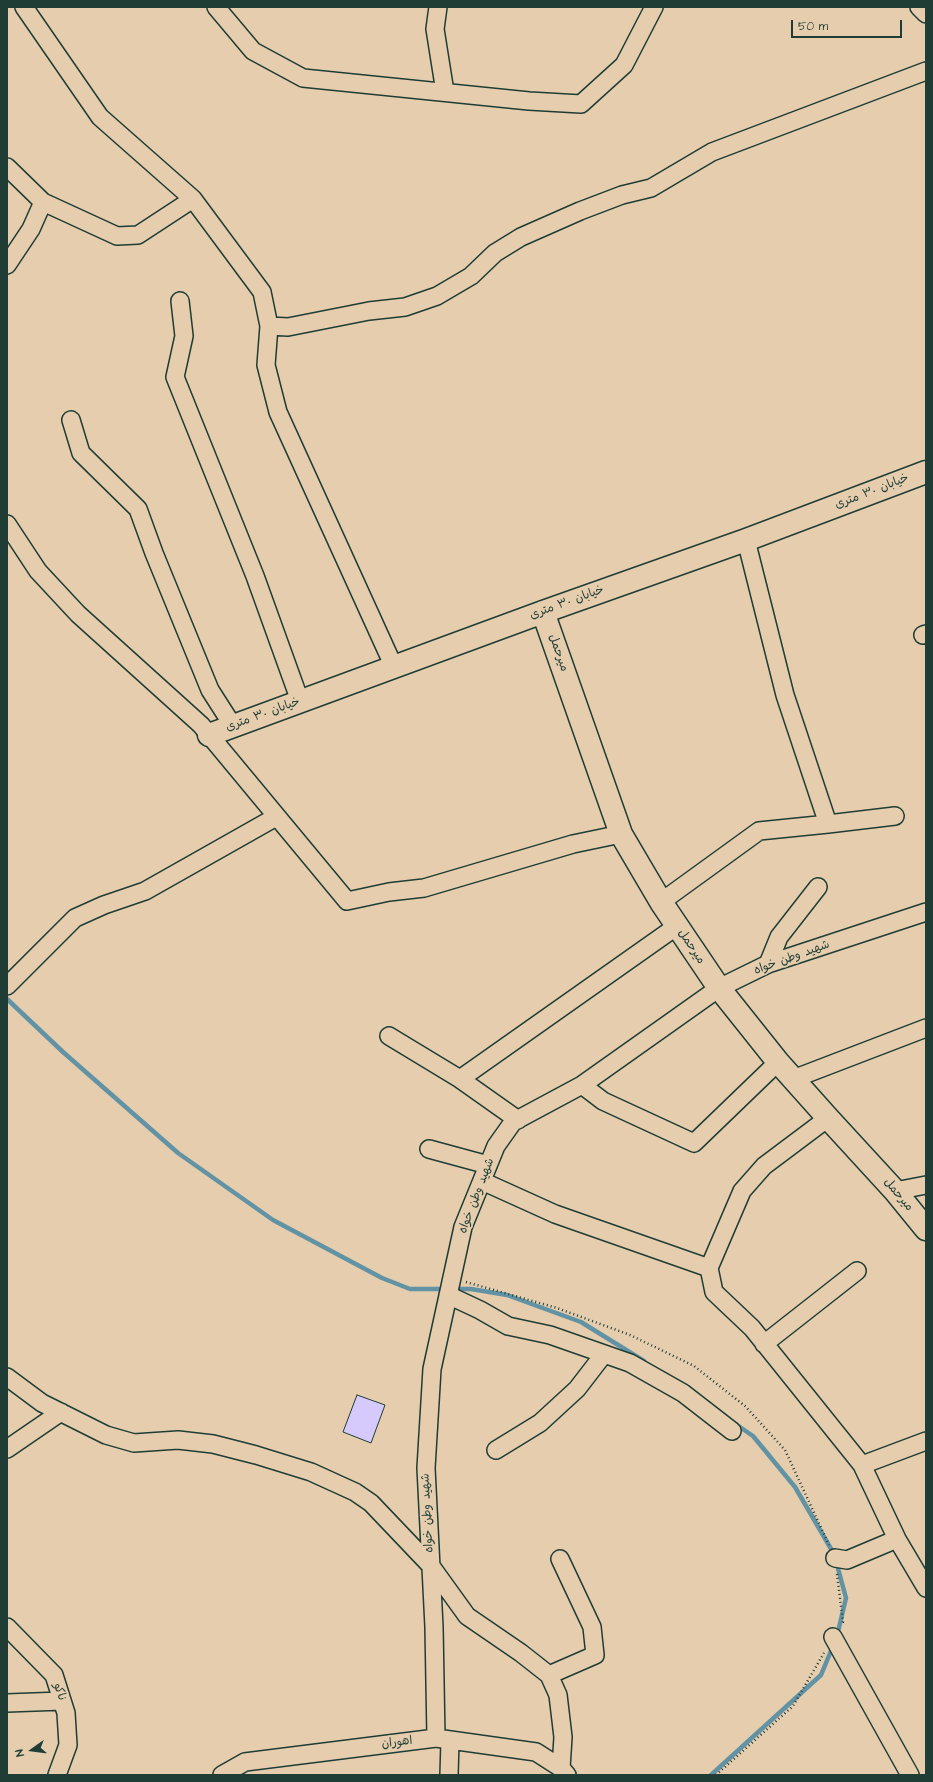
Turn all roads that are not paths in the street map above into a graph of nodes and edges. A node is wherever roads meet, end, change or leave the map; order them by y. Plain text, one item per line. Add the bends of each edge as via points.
1 (24, 7) edge
2 (216, 7) edge
3 (438, 7) edge
4 (654, 7) edge
5 (919, 7) edge
6 (926, 14) edge
7 (926, 71) edge
8 (445, 92) junction
9 (7, 167) edge
10 (193, 199) junction
11 (43, 202) junction
12 (7, 265) edge
13 (180, 301) dead end
14 (269, 326) junction
15 (71, 420) dead end
16 (926, 472) edge
17 (7, 524) edge
18 (746, 540) junction
19 (543, 612) junction
20 (394, 667) junction
21 (300, 701) junction
22 (233, 726) junction
23 (209, 735) junction
24 (895, 816) dead end
25 (276, 817) junction
26 (828, 824) junction
27 (621, 834) junction
28 (818, 887) dead end
29 (661, 902) junction
30 (926, 912) edge
31 (677, 926) junction
32 (768, 964) junction
33 (7, 986) edge
34 (719, 988) junction
35 (926, 1028) edge
36 (389, 1036) dead end
37 (778, 1062) junction
38 (460, 1079) junction
39 (793, 1079) junction
40 (582, 1085) junction
41 (828, 1118) junction
42 (518, 1120) junction
43 (429, 1149) dead end
44 (488, 1165) junction
45 (482, 1181) junction
46 (926, 1186) edge
47 (895, 1190) junction
48 (926, 1229) edge
49 (708, 1268) junction
50 (856, 1271) dead end
51 (448, 1295) junction
52 (764, 1344) junction
53 (604, 1354) junction
54 (7, 1377) edge
55 (61, 1412) junction
56 (732, 1432) dead end
57 (926, 1441) edge
58 (7, 1449) edge
59 (496, 1450) dead end
60 (862, 1465) junction
61 (897, 1539) junction
62 (560, 1558) dead end
63 (835, 1558) road end
64 (431, 1566) junction
65 (926, 1588) edge
66 (7, 1626) edge
67 (833, 1637) road end
68 (549, 1675) junction
69 (62, 1701) junction
70 (7, 1703) edge
71 (443, 1739) junction
72 (564, 1771) edge
73 (57, 1775) edge
74 (222, 1775) edge
75 (449, 1775) edge
76 (910, 1775) edge

1 - 10 street via 100,117
2 - 8 street via 253,51 303,78
3 - 8 street via 435,29
4 - 8 street via 624,65 581,104
5 - 6 street
7 - 14 street via 712,152 651,188 587,208 521,237 495,253 471,276 436,296 405,307 288,327
9 - 11 street
10 - 11 street via 138,235 117,236
10 - 14 street via 262,292
11 - 12 street via 31,229
13 - 21 street via 184,336 175,377 255,576
14 - 20 street via 266,365 278,412
15 - 22 street via 81,453 138,509 210,690
16 - 18 street, خیابان ۳۰ متری
17 - 23 street via 38,571 78,614
18 - 19 street, خیابان ۳۰ متری
18 - 26 street via 785,695
19 - 20 street, خیابان ۳۰ متری
19 - 27 street, میرحمل
20 - 21 street, خیابان ۳۰ متری
21 - 22 street, خیابان ۳۰ متری
22 - 23 street, خیابان ۳۰ متری
23 - 25 street
24 - 26 street
25 - 27 street via 347,902 388,892 424,888 573,844
25 - 33 street via 145,891 75,918
26 - 29 street via 760,831
27 - 29 street, میرحمل
28 - 32 street via 779,937
29 - 31 street, میرحمل
30 - 32 street, شهید وطن خواه
31 - 34 street, میرحمل
31 - 38 street
32 - 34 street, شهید وطن خواه
34 - 37 street, میرحمل
34 - 40 street, شهید وطن خواه
35 - 39 street
36 - 38 street
37 - 39 street, میرحمل
37 - 40 street via 694,1143 603,1101
38 - 42 street
39 - 41 street, میرحمل
40 - 42 street, شهید وطن خواه
41 - 47 street, میرحمل
41 - 49 street via 764,1166 742,1191
42 - 44 street, شهید وطن خواه via 513,1122 496,1146
43 - 44 street
44 - 45 street, شهید وطن خواه
45 - 49 street via 555,1214
45 - 51 street, شهید وطن خواه via 463,1227
46 - 47 street
47 - 48 street, میرحمل
49 - 52 street via 714,1292 752,1328
50 - 52 street
51 - 53 street via 508,1326 550,1335
51 - 64 street, شهید وطن خواه via 432,1369 426,1468
52 - 60 street
53 - 56 street via 630,1364 683,1392
53 - 59 street via 577,1389 540,1423
54 - 55 street via 42,1403
55 - 58 street
55 - 64 street via 106,1435 134,1442 178,1440 212,1444 311,1472 355,1492 371,1503
57 - 60 street
60 - 61 street
61 - 63 street via 847,1560
61 - 65 street
62 - 68 street via 592,1627 595,1655
64 - 68 street via 467,1616
64 - 71 street, شهید وطن خواه
66 - 69 street, ناکو via 54,1675
67 - 76 street
68 - 72 street via 558,1695
69 - 70 street
69 - 73 street, ناکو via 66,1713 68,1745
71 - 72 street, اهوران via 536,1752
71 - 74 street, اهوران via 245,1762
71 - 75 street, شهید وطن خواه

